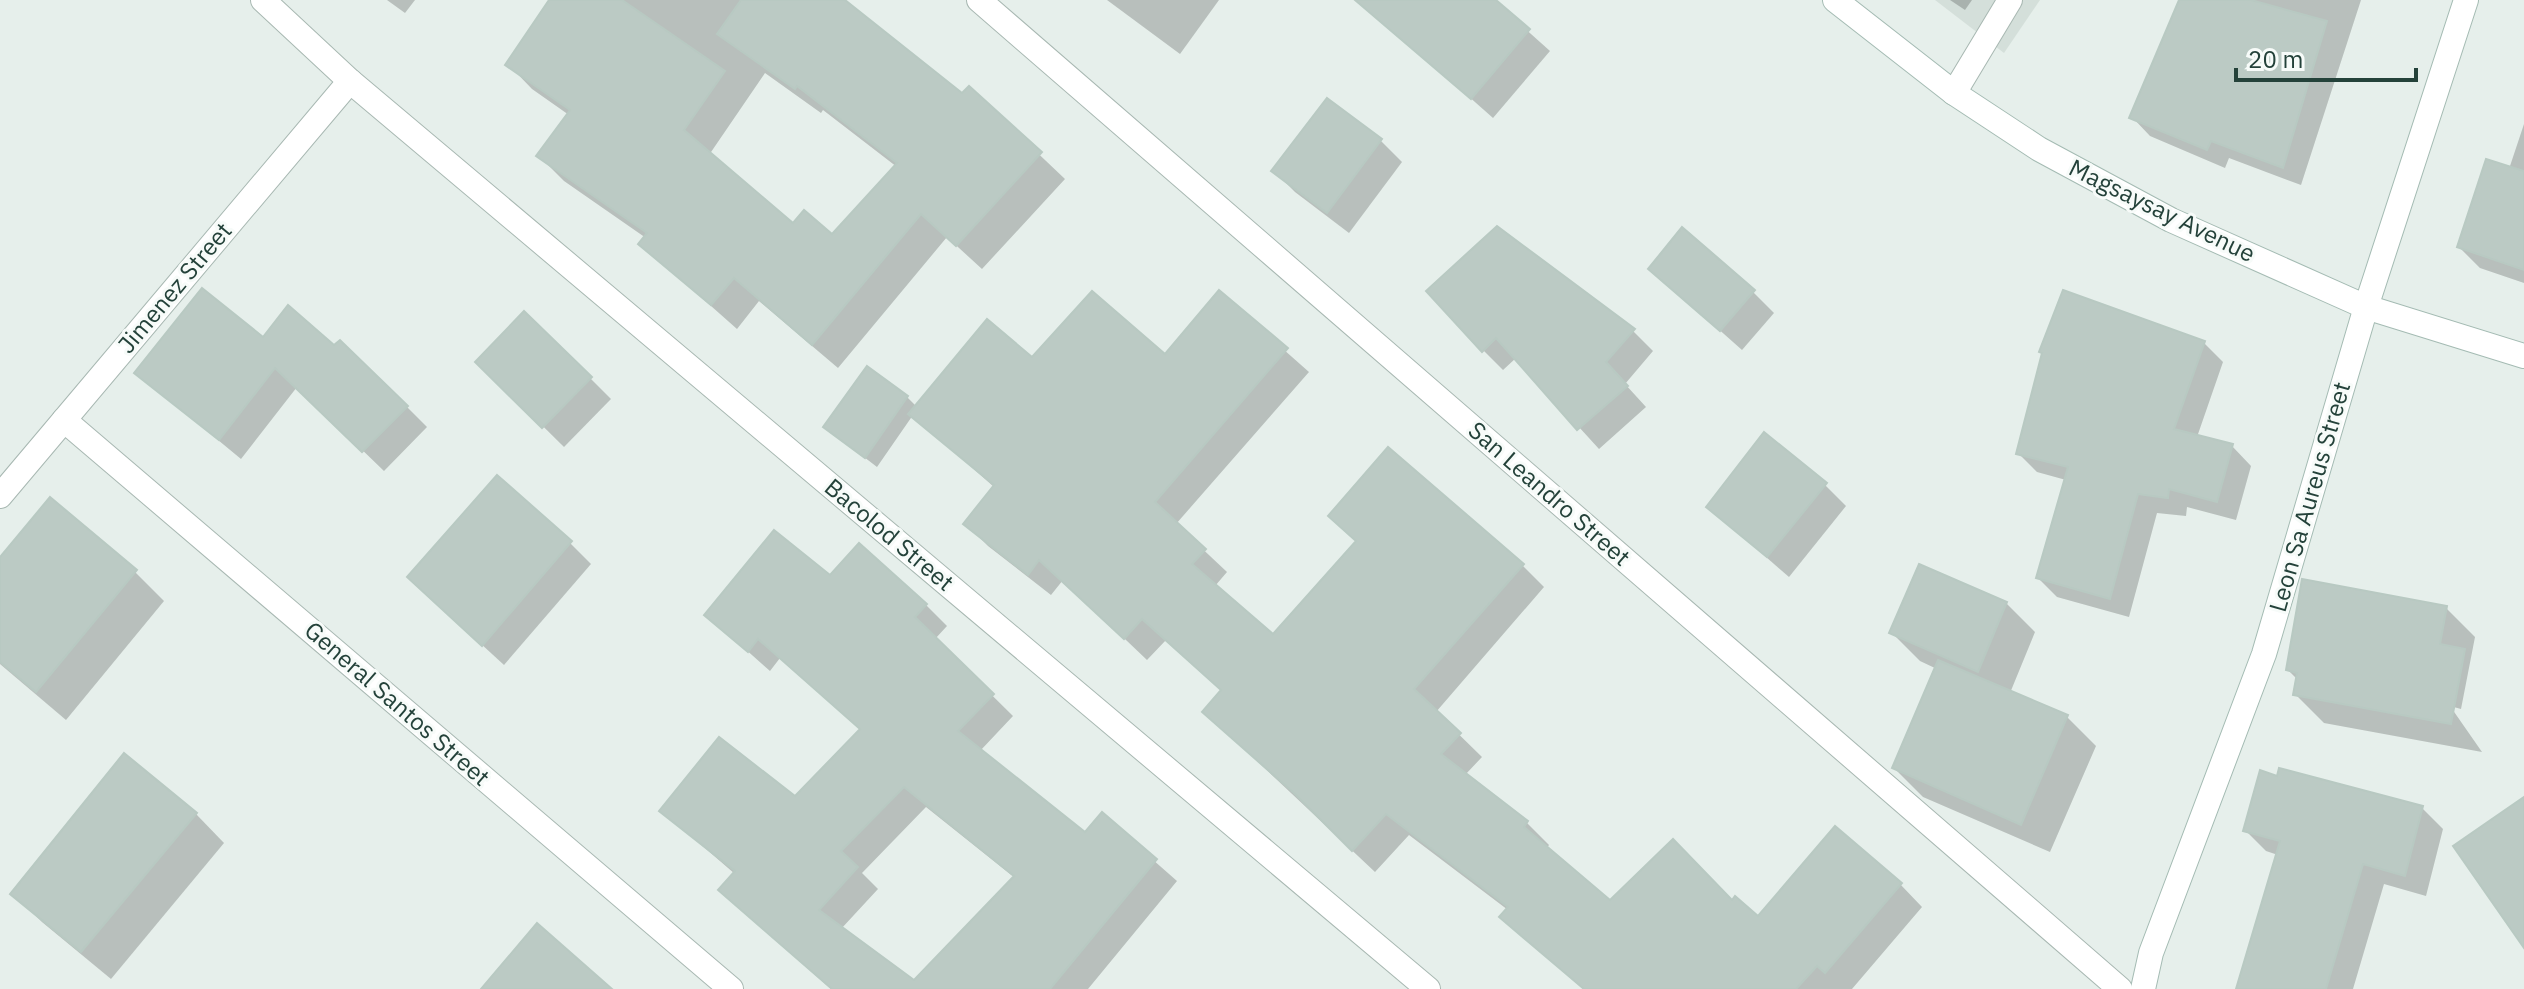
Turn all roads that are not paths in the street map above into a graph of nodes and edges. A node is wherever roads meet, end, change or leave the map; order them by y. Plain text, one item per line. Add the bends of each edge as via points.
1 (263, 0) edge
2 (979, 0) edge
3 (1835, 0) edge
4 (2010, 0) edge
5 (2466, 0) edge
6 (350, 81) junction
7 (1954, 93) junction
8 (2366, 307) junction
9 (2524, 356) edge
10 (64, 420) junction
11 (0, 496) edge
12 (731, 989) edge
13 (1428, 989) edge
14 (2120, 989) edge
15 (2143, 989) edge

1 - 6 street, Bacolod Street
2 - 14 street, San Leandro Street
3 - 7 street, Magsaysay Avenue
4 - 7 street
5 - 8 street, Leon Sa Aureus Street
6 - 10 street, Jimenez Street
6 - 13 street, Bacolod Street
7 - 8 street, Magsaysay Avenue via 2039,149 2171,220
8 - 9 street, Magsaysay Avenue
8 - 15 street, Leon Sa Aureus Street via 2264,654 2151,953
10 - 11 street, Jimenez Street
10 - 12 street, General Santos Street

